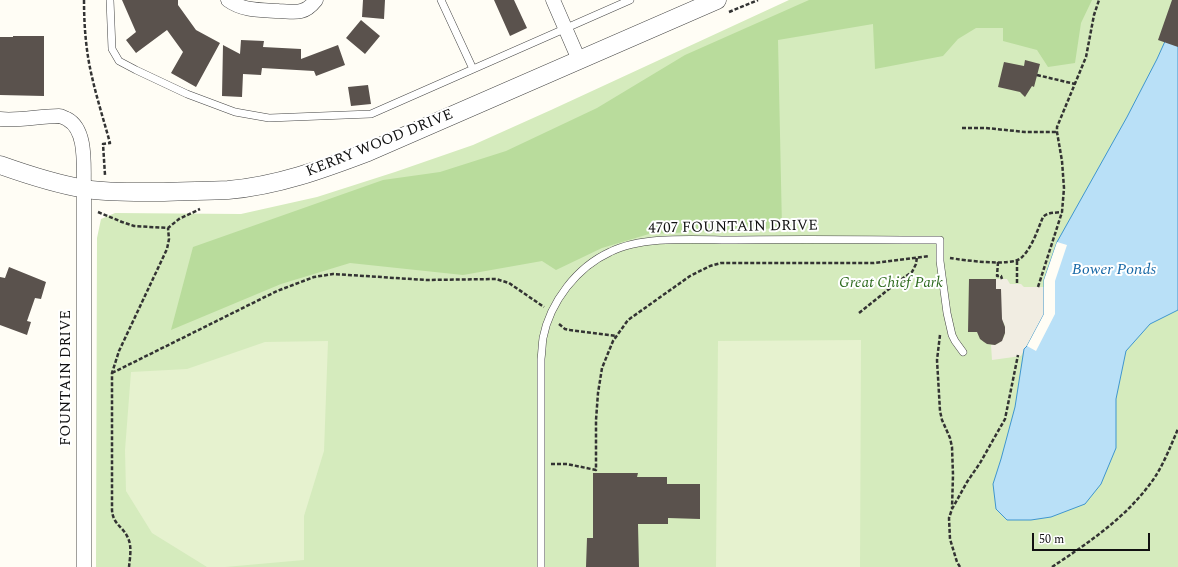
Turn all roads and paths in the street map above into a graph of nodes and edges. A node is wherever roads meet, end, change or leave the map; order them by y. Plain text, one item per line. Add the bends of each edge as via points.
1 (84, 0) edge
2 (110, 0) edge
3 (228, 0) edge
4 (316, 0) edge
5 (441, 0) edge
6 (553, 0) edge
7 (630, 0) edge
8 (717, 0) edge
9 (1099, 0) edge
10 (565, 28) junction
11 (579, 60) junction
12 (473, 69) junction
13 (1037, 75) dead end
14 (1075, 84) junction
15 (0, 119) edge
16 (962, 128) dead end
17 (1057, 132) junction
18 (0, 166) edge
19 (105, 172) dead end
20 (84, 188) junction
21 (1062, 212) junction
22 (104, 214) dead end
23 (917, 257) junction
24 (940, 257) junction
25 (1017, 261) junction
26 (998, 262) junction
27 (1002, 279) dead end
28 (1017, 284) dead end
29 (1038, 287) dead end
30 (859, 313) dead end
31 (551, 314) junction
32 (941, 330) dead end
33 (617, 336) junction
34 (963, 352) dead end
35 (1018, 355) dead end
36 (112, 373) junction
37 (1178, 429) edge
38 (541, 464) junction
39 (952, 509) junction
40 (84, 567) edge
41 (130, 567) edge
42 (541, 567) edge
43 (960, 567) edge
44 (1052, 567) edge

1 - 19 path via 92,76 110,143 103,144
2 - 12 lane via 112,49 119,61 188,94 235,112 269,118 371,114
3 - 4 street via 254,10 290,12 308,8
5 - 12 lane
6 - 10 street
7 - 10 lane
8 - 11 street, KERRY WOOD DRIVE
9 - 14 path via 1086,57
10 - 11 street
10 - 12 lane
11 - 20 street, KERRY WOOD DRIVE via 368,152 313,172 229,190 147,192
13 - 14 path
14 - 17 path
15 - 20 street, FOUNTAIN DRIVE via 61,116 71,121 82,139
16 - 17 path
17 - 21 path via 1064,188
18 - 20 street, KERRY WOOD DRIVE via 48,181
20 - 40 street, FOUNTAIN DRIVE
21 - 25 path via 1048,213 1043,217 1028,249
21 - 29 path
22 - 36 path via 134,226 168,228 169,239 119,351
23 - 24 path
23 - 30 path via 912,272
23 - 33 path via 874,264 721,263 690,276 628,320
24 - 26 path
24 - 31 lane, 4707 FOUNTAIN DRIVE via 940,240 645,242 626,246 597,259 569,284
24 - 34 lane, 4707 FOUNTAIN DRIVE via 952,335
25 - 26 path
25 - 28 path
26 - 27 path via 997,276 1001,276
31 - 33 path via 565,329
31 - 36 path via 509,283 496,280 427,280 333,274 314,277 277,291
31 - 38 lane, 4707 FOUNTAIN DRIVE via 542,345
32 - 39 path via 937,360 941,415 952,447
33 - 38 path via 604,360 600,378 596,406 596,470 567,464
35 - 39 path via 1005,419
36 - 41 path via 112,516 128,538
37 - 44 path via 1151,483 1133,503 1103,532
38 - 42 lane, 4707 FOUNTAIN DRIVE
39 - 43 path via 949,518 950,539

